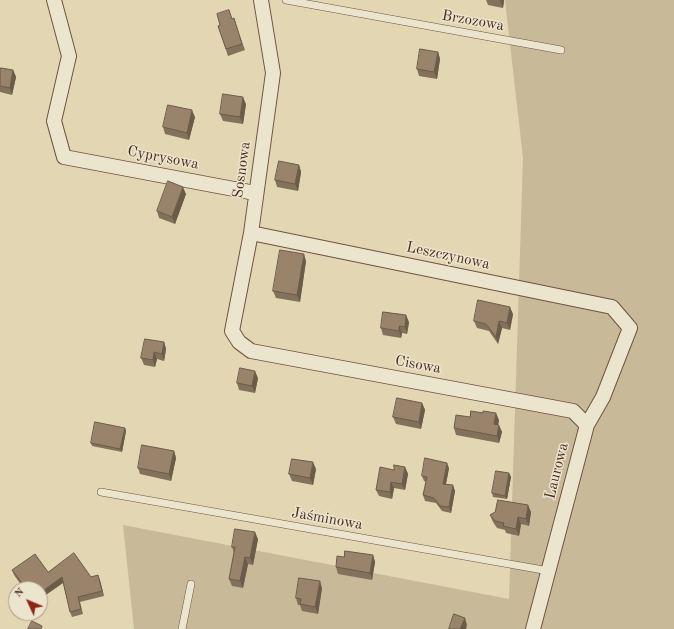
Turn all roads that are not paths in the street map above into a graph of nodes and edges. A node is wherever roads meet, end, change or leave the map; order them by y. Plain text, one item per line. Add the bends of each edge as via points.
1 (54, 0) edge
2 (261, 0) edge
3 (286, 0) edge
4 (561, 50) dead end
5 (256, 193) junction
6 (251, 233) junction
7 (630, 328) joint
8 (239, 342) joint
9 (587, 425) junction
10 (101, 492) dead end
11 (549, 571) junction
12 (191, 584) dead end
13 (182, 629) edge
14 (533, 629) edge

1 - 5 street, Cyprysowa via 69,56 54,121 64,157
2 - 5 street, Sosnowa via 273,72
3 - 4 lane, Brzozowa
5 - 6 street, Sosnowa
6 - 7 street, Leszczynowa via 612,307
6 - 8 street, Sosnowa via 232,331
7 - 9 street, Laurowa via 603,397
8 - 9 street, Cisowa via 251,351 574,411
9 - 11 street, Laurowa
10 - 11 lane, Jaśminowa
11 - 14 street, Laurowa
12 - 13 lane

